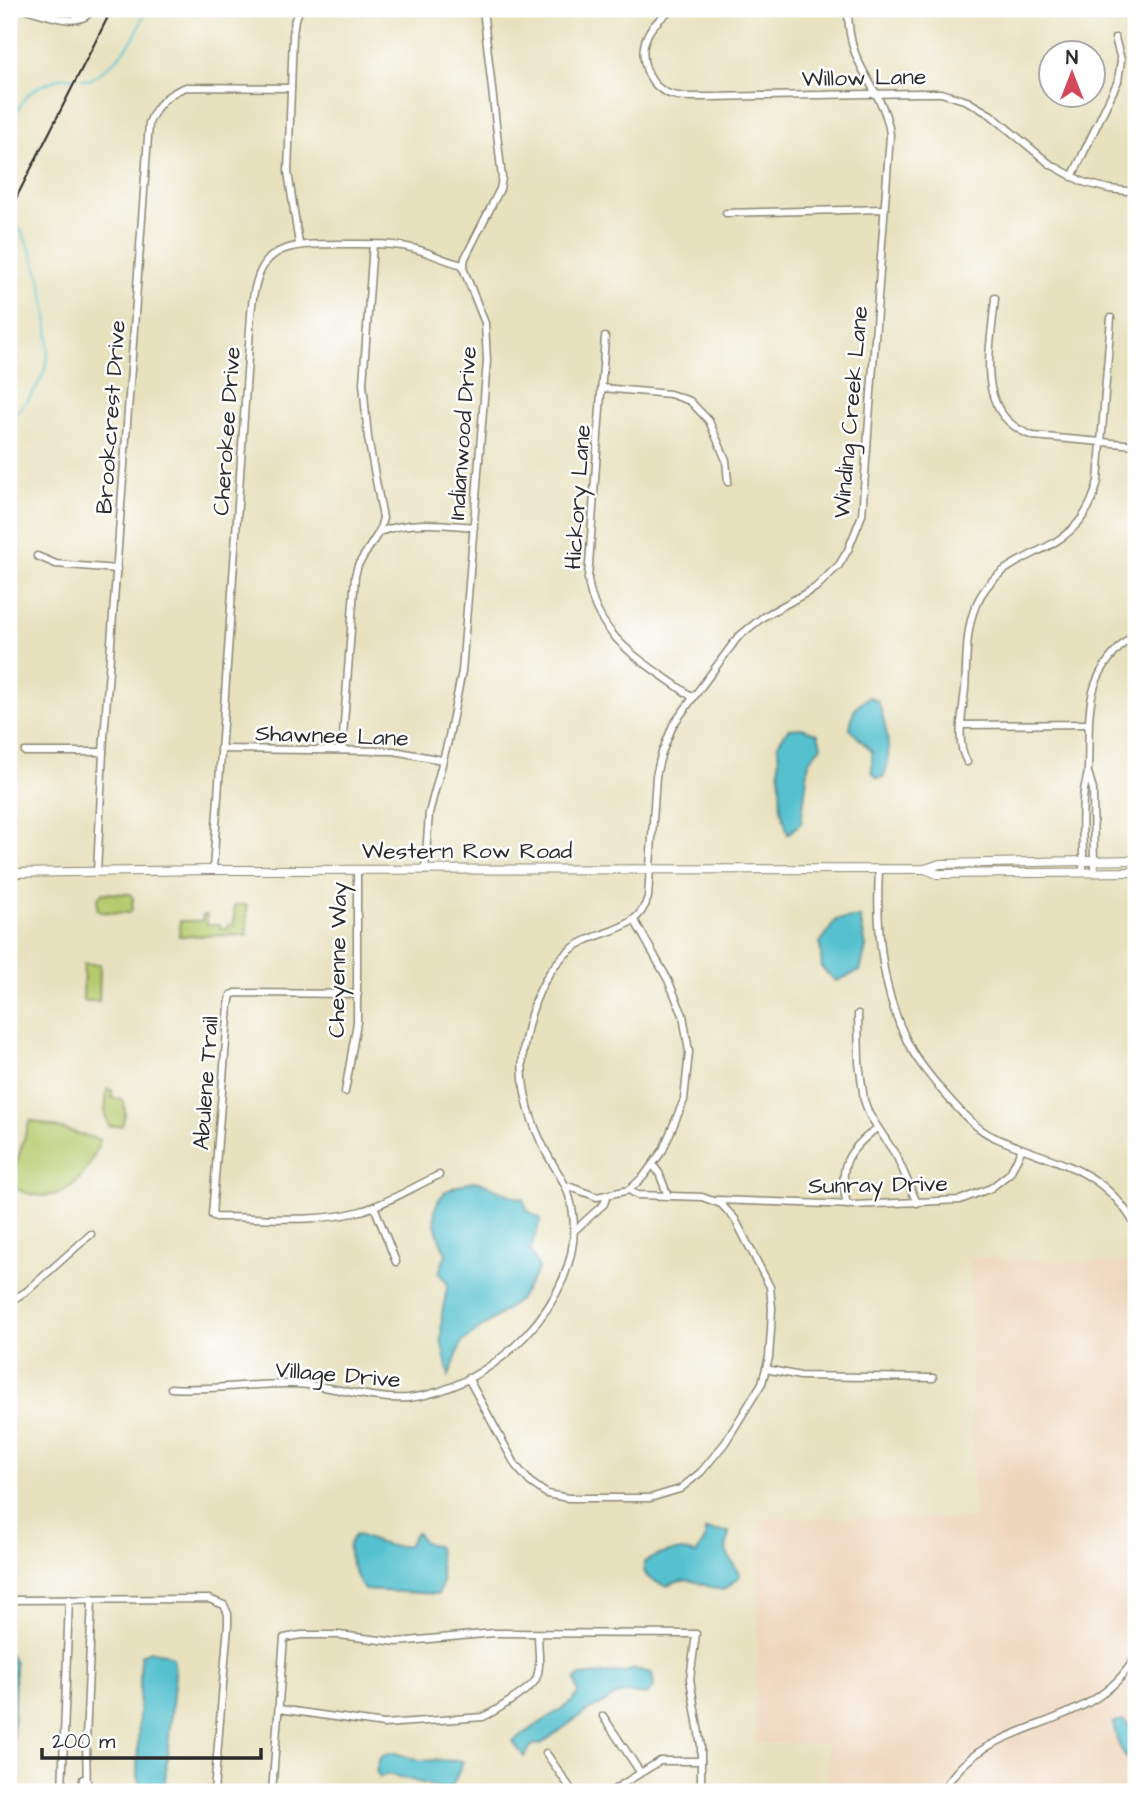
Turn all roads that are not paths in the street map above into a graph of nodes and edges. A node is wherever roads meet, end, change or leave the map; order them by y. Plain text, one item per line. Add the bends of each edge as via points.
1 (25, 9) edge
2 (92, 9) edge
3 (301, 9) edge
4 (483, 9) edge
5 (671, 9) edge
6 (848, 9) edge
7 (1115, 38) dead end
8 (291, 88) junction
9 (877, 93) junction
10 (1072, 177) junction
11 (1136, 192) edge
12 (885, 209) junction
13 (726, 213) dead end
14 (299, 244) junction
15 (373, 244) junction
16 (464, 265) junction
17 (995, 298) dead end
18 (1111, 318) dead end
19 (605, 337) dead end
20 (602, 388) junction
21 (1102, 442) junction
22 (1136, 445) edge
23 (728, 482) dead end
24 (474, 527) junction
25 (379, 532) junction
26 (37, 556) dead end
27 (117, 569) junction
28 (1136, 633) edge
29 (692, 698) junction
30 (1088, 724) junction
31 (962, 725) junction
32 (220, 749) junction
33 (342, 750) junction
34 (25, 752) dead end
35 (103, 752) junction
36 (442, 760) junction
37 (967, 762) dead end
38 (1088, 860) junction
39 (1136, 860) edge
40 (879, 869) junction
41 (925, 869) junction
42 (213, 870) junction
43 (357, 870) junction
44 (425, 870) junction
45 (649, 871) junction
46 (97, 872) junction
47 (1136, 872) edge
48 (9, 873) edge
49 (1083, 873) junction
50 (1094, 873) junction
51 (635, 921) junction
52 (358, 993) junction
53 (858, 1014) dead end
54 (345, 1092) dead end
55 (877, 1128) junction
56 (1022, 1149) junction
57 (653, 1165) junction
58 (439, 1175) dead end
59 (568, 1186) junction
60 (629, 1190) junction
61 (607, 1196) junction
62 (668, 1196) junction
63 (712, 1199) junction
64 (917, 1203) junction
65 (847, 1205) junction
66 (374, 1206) junction
67 (1136, 1226) edge
68 (574, 1231) junction
69 (91, 1234) dead end
70 (396, 1262) dead end
71 (9, 1302) edge
72 (766, 1369) junction
73 (468, 1378) junction
74 (933, 1378) dead end
75 (171, 1388) dead end
76 (69, 1599) junction
77 (92, 1599) junction
78 (9, 1600) edge
79 (538, 1635) junction
80 (1136, 1656) edge
81 (279, 1709) junction
82 (603, 1716) dead end
83 (546, 1753) dead end
84 (701, 1761) junction
85 (640, 1772) junction
86 (62, 1792) edge
87 (84, 1792) edge
88 (214, 1792) edge
89 (272, 1792) edge
90 (573, 1792) edge
91 (610, 1792) edge
92 (701, 1792) edge
93 (942, 1792) edge

1 - 2 street via 79,20
3 - 8 street via 295,19
4 - 16 street via 502,178
5 - 9 street, Willow Lane via 650,31 643,51 649,76 668,93 684,97
6 - 9 street, Winding Creek Lane via 856,54
7 - 10 street via 1121,60 1118,81
8 - 14 street via 288,172
8 - 27 street, Brookcrest Drive via 186,87 163,99 149,123
9 - 10 street, Willow Lane via 941,93 967,100
9 - 12 street, Winding Creek Lane via 890,135
10 - 11 street, Willow Lane
12 - 13 street
12 - 29 street, Winding Creek Lane via 859,526 848,551 828,577 750,626
14 - 15 street
14 - 32 street, Cherokee Drive via 266,262 253,298
15 - 16 street via 408,247
15 - 25 street via 363,383 383,518
16 - 24 street, Indianwood Drive via 486,328
17 - 21 street via 989,380 998,411 1013,427 1033,436
18 - 21 street
19 - 20 street, Hickory Lane
20 - 23 street via 670,394 690,401 709,421 726,460
20 - 29 street, Hickory Lane via 588,579 592,601 601,622 619,643
21 - 22 street
21 - 31 street via 1095,497 1082,521 1057,542 1000,573 979,597 970,628
24 - 25 street via 415,523
24 - 36 street, Indianwood Drive via 462,671
25 - 33 street via 355,576
26 - 27 street via 56,564
27 - 35 street, Brookcrest Drive
28 - 30 street via 1109,658 1098,677
29 - 45 street, Winding Creek Lane via 673,725 661,755 653,798
30 - 31 street
30 - 38 street via 1088,773 1093,790
31 - 37 street via 961,748
32 - 33 street, Shawnee Lane
32 - 42 street, Cherokee Drive
33 - 36 street, Shawnee Lane via 394,751
34 - 35 street
35 - 46 street, Brookcrest Drive
36 - 44 street, Indianwood Drive via 429,813
38 - 39 street, Western Row Road
38 - 41 street, Western Row Road via 940,863
38 - 49 street
38 - 50 street
40 - 41 street, Western Row Road
40 - 45 street, Western Row Road
40 - 56 street via 881,958 907,1041 957,1109 992,1137
41 - 49 street, Western Row Road via 937,874
42 - 43 street, Western Row Road
42 - 46 street, Western Row Road
43 - 44 street, Western Row Road
43 - 52 street, Cheyenne Way
44 - 45 street, Western Row Road
45 - 51 street via 645,908
46 - 48 street, Western Row Road
47 - 50 street, Western Row Road
49 - 50 street, Western Row Road
51 - 57 street via 678,999 689,1052 684,1100 671,1136
51 - 59 street, Village Drive via 579,944 562,957 539,993 527,1029 522,1066 526,1103 547,1153
52 - 54 street, Cheyenne Way
52 - 66 street, Abulene Trail via 232,995 213,1217 330,1217
53 - 55 street via 861,1084
55 - 64 street via 897,1157
55 - 65 street via 849,1156 842,1183
56 - 64 street, Sunray Drive via 1010,1173 991,1188 960,1200
56 - 67 street via 1093,1177 1112,1192
57 - 60 street
57 - 62 street
58 - 66 street
59 - 61 street via 592,1196
59 - 68 street, Village Drive
60 - 61 street
60 - 62 street, Sunray Drive via 637,1195
61 - 68 street
62 - 63 street, Sunray Drive
63 - 65 street, Sunray Drive
63 - 72 street via 736,1219 768,1282 772,1308
64 - 65 street, Sunray Drive
66 - 70 street
68 - 73 street, Village Drive via 564,1277 539,1320 521,1340
69 - 71 street
72 - 73 street via 725,1443 701,1472 670,1494 634,1499 568,1498 538,1489 516,1466
72 - 74 street via 800,1377
73 - 75 street, Village Drive via 405,1398 303,1384
76 - 77 street
76 - 78 street
76 - 86 street
77 - 87 street
77 - 88 street via 209,1599 220,1601 227,1609
79 - 81 street via 534,1682 483,1717 384,1724
79 - 81 street via 494,1633 397,1642 340,1635 284,1637
79 - 84 street via 696,1634 690,1679
80 - 93 street via 1116,1684 1096,1700 985,1747 967,1760
81 - 89 street
82 - 85 street
83 - 90 street
84 - 85 street via 660,1761
84 - 92 street
85 - 91 street

